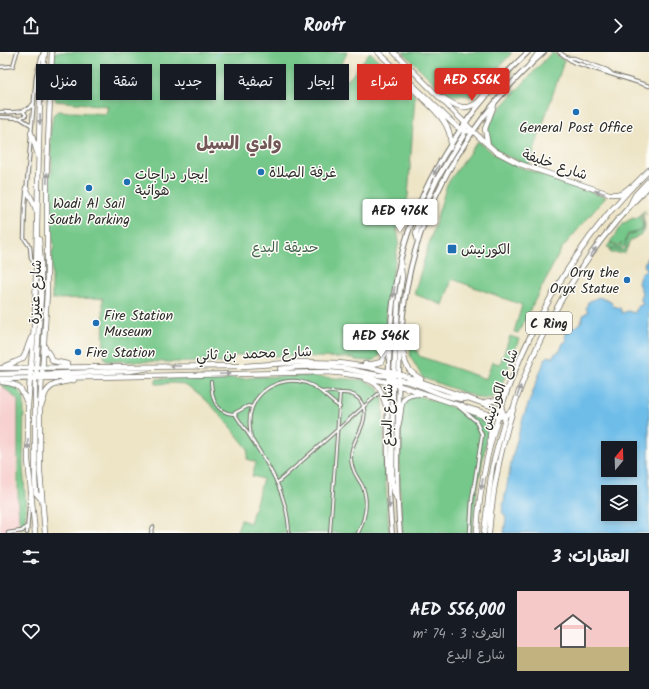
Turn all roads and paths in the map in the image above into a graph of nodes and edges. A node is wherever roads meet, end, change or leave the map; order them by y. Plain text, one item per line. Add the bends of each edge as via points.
1 (17, 52) edge
2 (44, 52) edge
3 (52, 52) edge
4 (378, 52) edge
5 (394, 52) edge
6 (528, 52) edge
7 (539, 52) edge
8 (544, 52) edge
9 (560, 52) edge
10 (391, 64) edge
11 (529, 66) junction
12 (0, 67) edge
13 (412, 84) edge
14 (412, 85) edge
15 (649, 86) edge
16 (492, 90) junction
17 (438, 96) junction
18 (34, 102) junction
19 (494, 106) junction
20 (21, 111) junction
21 (0, 112) edge
22 (0, 117) edge
23 (18, 117) junction
24 (466, 124) junction
25 (32, 126) junction
26 (463, 131) junction
27 (31, 132) junction
28 (474, 132) junction
29 (488, 145) junction
30 (450, 148) junction
31 (39, 157) junction
32 (649, 170) edge
33 (649, 180) edge
34 (635, 184) junction
35 (649, 186) edge
36 (26, 188) junction
37 (630, 206) junction
38 (38, 215) junction
39 (37, 236) junction
40 (418, 242) junction
41 (400, 260) junction
42 (36, 267) junction
43 (33, 335) junction
44 (401, 341) junction
45 (390, 344) junction
46 (44, 345) junction
47 (354, 364) junction
48 (158, 366) junction
49 (78, 367) junction
50 (1, 368) edge
51 (30, 368) junction
52 (42, 368) junction
53 (269, 372) junction
54 (0, 374) edge
55 (354, 374) junction
56 (36, 375) junction
57 (514, 375) junction
58 (78, 378) junction
59 (394, 378) junction
60 (0, 381) edge
61 (211, 382) dead end
62 (429, 384) junction
63 (322, 392) junction
64 (340, 393) junction
65 (378, 394) dead end
66 (427, 394) junction
67 (468, 398) junction
68 (477, 401) junction
69 (453, 403) junction
70 (28, 405) junction
71 (462, 406) junction
72 (252, 407) junction
73 (340, 407) junction
74 (364, 407) junction
75 (40, 408) junction
76 (388, 408) junction
77 (502, 410) junction
78 (512, 410) junction
79 (235, 414) junction
80 (505, 416) junction
81 (499, 417) junction
82 (398, 426) junction
83 (480, 426) joint
84 (338, 430) junction
85 (250, 438) junction
86 (491, 446) junction
87 (278, 482) junction
88 (30, 491) junction
89 (397, 499) junction
90 (42, 500) junction
91 (26, 527) junction
92 (153, 527) dead end
93 (8, 533) edge
94 (27, 533) edge
95 (35, 533) edge
96 (45, 533) edge
97 (151, 533) edge
98 (289, 533) edge
99 (330, 533) edge
100 (358, 533) edge
101 (392, 533) edge
102 (400, 533) edge
103 (470, 533) edge
104 (477, 533) edge
105 (484, 533) edge
106 (489, 533) edge

1 - 12 street via 13,66
2 - 18 street, شارع عنيزة via 36,74
2 -> 31 main road, شارع عنيزة
46 -> 3 main road, شارع عنيزة
4 - 10 main road
5 - 17 main road, شارع خليفة
6 - 16 main road
7 - 11 main road
8 - 11 main road, شارع البدع
9 - 15 street via 573,62
11 - 19 main road, شارع البدع
13 - 26 main road
14 - 30 main road via 446,126 451,136
16 - 17 main road via 474,105 464,108
16 - 24 main road
17 - 24 main road, شارع خليفة
18 - 20 street via 29,108
18 - 25 street, شارع عنيزة
19 - 28 main road, شارع البدع
19 - 29 main road via 485,129
20 - 21 street
20 - 23 street via 25,112 26,116
22 - 23 street
23 - 25 street
24 - 26 main road
24 - 28 main road, شارع خليفة
25 - 27 street, شارع عنيزة
26 - 28 main road
26 - 30 main road, شارع البدع
26 - 40 main road via 427,200 416,233
27 - 31 main road
27 - 36 street, شارع عنيزة
28 - 29 main road, شارع خليفة
28 - 40 main road, شارع البدع via 438,191
34 -> 29 main road, شارع خليفة via 621,194 609,194 520,164
30 -> 41 main road, شارع البدع via 419,204
31 - 38 main road, شارع عنيزة
32 - 34 main road, شارع الكورنيش / C Ring
33 - 37 main road via 635,195
34 - 57 main road, شارع الكورنيش / C Ring via 603,220 561,279 532,331
35 - 37 main road, شارع الكورنيش / C Ring
36 - 38 main road
36 - 42 street, شارع عنيزة via 24,238 30,247 31,258
78 -> 37 main road, شارع الكورنيش / C Ring via 534,353 561,300 593,251
38 - 39 main road, شارع عنيزة
39 - 42 main road, شارع عنيزة
39 - 56 main road via 41,264
40 - 44 main road, شارع البدع via 407,286
41 -> 45 main road, شارع البدع
41 - 59 main road via 402,276
42 - 43 main road, شارع عنيزة
43 - 50 main road via 23,358 15,364
43 - 51 main road, شارع عنيزة
44 - 59 main road, شارع البدع
44 - 62 main road via 408,370
45 - 47 main road via 381,362
45 - 59 main road, شارع البدع
46 - 49 main road via 54,362
46 - 52 main road, شارع عنيزة
47 -> 48 main road, شارع محمد بن ثاني via 301,362 245,366
47 - 59 main road, شارع محمد بن ثاني
48 - 49 main road, شارع محمد بن ثاني
48 - 56 main road via 130,371
49 - 52 main road, شارع محمد بن ثاني
50 - 51 main road
51 - 56 main road, شارع عنيزة
52 - 56 main road, شارع عنيزة
53 - 55 main road, شارع محمد بن ثاني
58 -> 53 main road, شارع محمد بن ثاني
53 - 59 main road via 296,367 324,367
54 - 56 main road
55 - 59 main road, شارع محمد بن ثاني
55 - 76 main road via 377,384
56 - 58 main road, شارع محمد بن ثاني
56 - 60 main road, شارع محمد بن ثاني
56 - 70 main road, شارع عنيزة
56 - 75 main road, شارع عنيزة
56 - 90 main road via 34,480 36,493
57 - 68 main road via 499,399 490,402
57 - 77 main road, شارع الكورنيش / C Ring
58 - 75 main road via 51,387 46,392
59 - 62 main road, شارع محمد بن ثاني
59 - 66 main road, شارع محمد بن ثاني
59 - 67 main road via 448,396
59 - 76 main road, شارع البدع
59 - 82 main road, شارع البدع
59 - 89 main road via 392,480
60 - 70 main road via 20,388
61 - 79 street via 212,398 216,405 225,412
62 - 67 main road, شارع محمد بن ثاني
63 - 64 street
63 - 72 street via 305,382 282,382 265,390
63 - 73 street
64 - 73 street
64 - 74 street via 355,396
65 - 74 street
66 - 69 main road, شارع محمد بن ثاني
66 - 82 main road via 412,394 404,398 400,406
67 - 68 main road, شارع محمد بن ثاني
68 - 77 main road, شارع محمد بن ثاني
69 - 71 main road, شارع محمد بن ثاني
69 - 83 street, شارع محمد بن ثاني via 473,417
70 -> 88 main road, شارع عنيزة
71 - 81 main road, شارع محمد بن ثاني
71 - 86 main road via 489,422
72 - 79 street via 248,406
72 - 85 street via 249,422
73 - 84 street
74 - 84 street
74 - 100 street via 363,423 351,454 353,469 366,499
75 - 90 main road, شارع عنيزة
76 -> 101 main road, شارع البدع via 388,488
77 - 80 main road
77 - 81 main road, شارع الكورنيش / C Ring
78 - 80 main road
78 - 106 main road, شارع الكورنيش / C Ring via 498,468
79 - 85 street
80 - 81 main road, شارع محمد بن ثاني
80 - 105 main road via 492,468
81 - 86 main road, شارع الكورنيش / C Ring
82 - 89 main road, شارع البدع
83 - 103 street, شارع الكورنيش via 482,438 472,499
84 - 87 street
84 - 99 street
85 - 87 street
86 -> 104 main road, شارع الكورنيش / C Ring via 479,501
87 - 98 street via 285,500
88 - 91 street, شارع عنيزة
88 - 95 main road, شارع عنيزة
89 - 102 main road, شارع البدع
90 - 96 main road, شارع عنيزة
91 - 93 street via 22,531
91 - 94 street, شارع عنيزة
92 - 97 street

